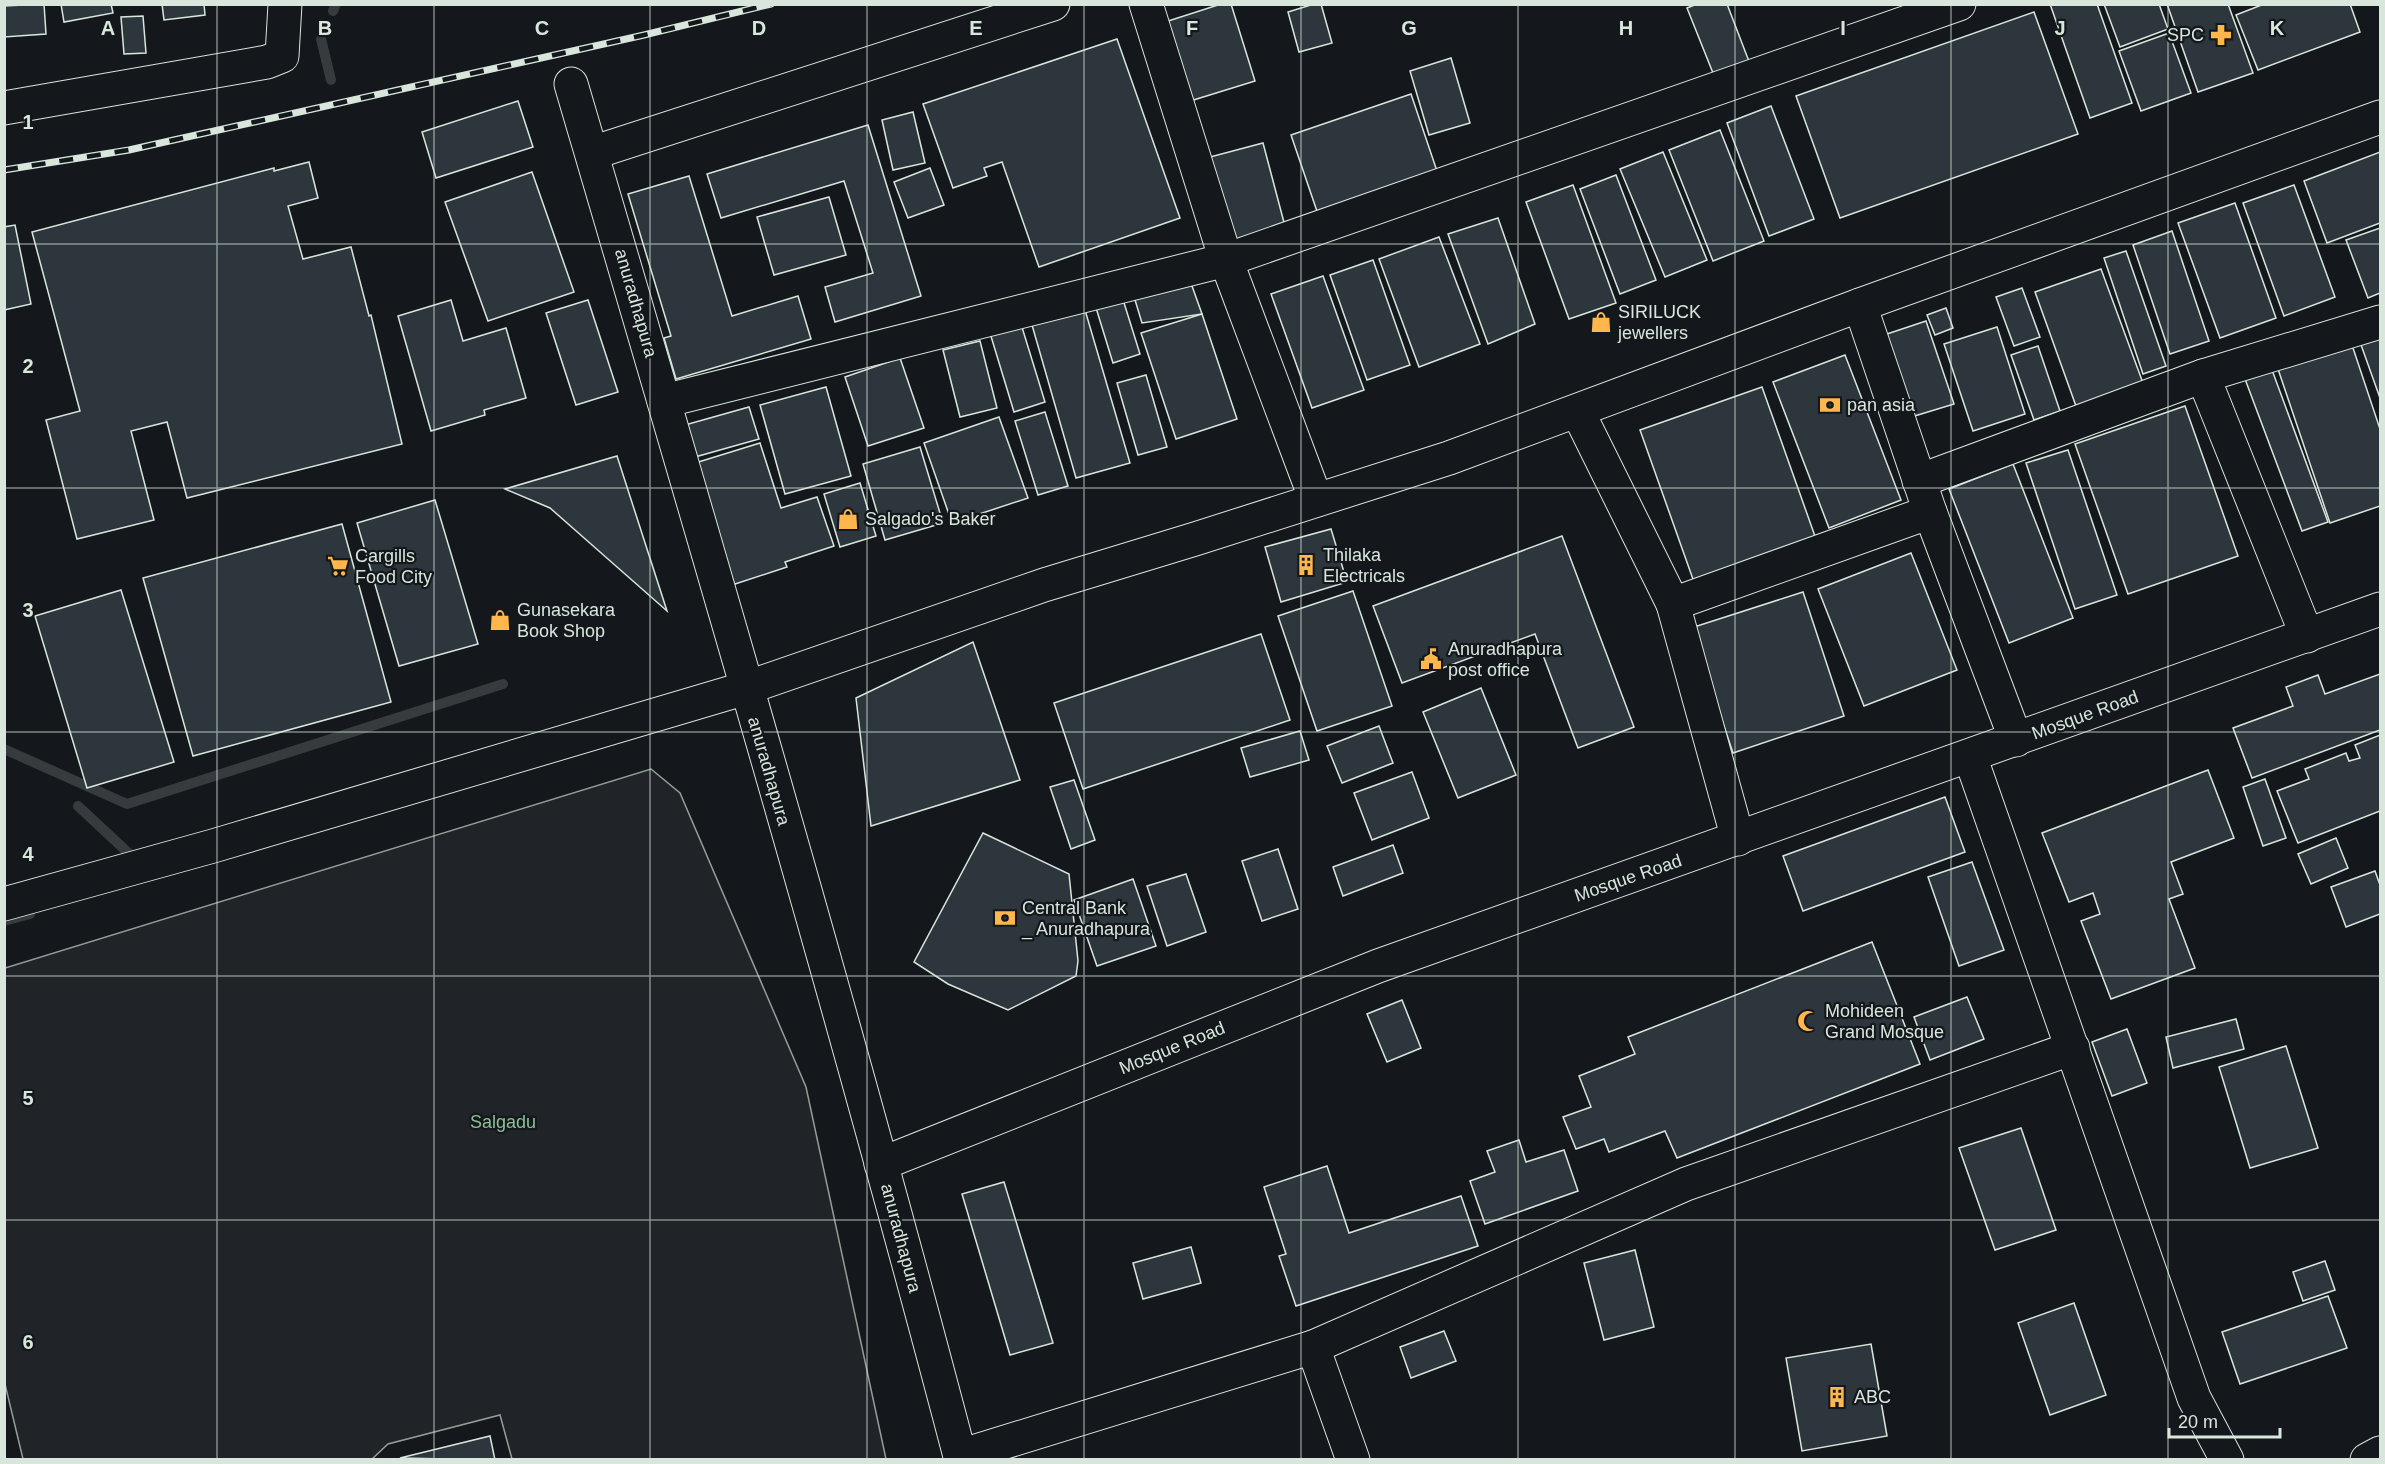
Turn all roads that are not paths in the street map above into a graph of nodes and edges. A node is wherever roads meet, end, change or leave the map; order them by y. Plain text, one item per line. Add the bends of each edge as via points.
1 (285, 4) edge
2 (1053, 4) edge
3 (1146, 4) edge
4 (1959, 4) edge
5 (571, 84) dead end
6 (4, 108) edge
7 (2380, 117) edge
8 (592, 153) junction
9 (1226, 260) junction
10 (1860, 305) junction
11 (2380, 322) edge
12 (2203, 376) junction
13 (664, 400) junction
14 (1578, 412) junction
15 (1919, 481) junction
16 (1316, 500) junction
17 (1930, 512) junction
18 (1673, 604) junction
19 (2380, 610) edge
20 (2307, 636) junction
21 (746, 688) junction
22 (2016, 740) junction
23 (1970, 756) junction
24 (1738, 839) junction
25 (4, 904) edge
26 (2073, 1048) junction
27 (881, 1164) junction
28 (1313, 1347) junction
29 (2380, 1453) edge
30 (960, 1458) edge
31 (1353, 1460) edge
32 (2227, 1460) edge
33 (2367, 1460) edge

1 - 6 street via 282,56 267,62
2 - 8 street
3 - 9 street
4 - 9 street
5 - 8 street, anuradhapura
7 - 10 street
8 - 13 street, anuradhapura
9 - 13 street
9 - 16 street
10 - 14 street
10 - 15 street
11 - 12 street
12 - 15 street
12 - 20 street
13 - 21 street, anuradhapura
14 - 16 street
14 - 18 street
15 - 17 street
16 - 21 street via 1044,585
17 - 18 street
17 - 22 street
18 - 24 street
19 - 20 street, Mosque Road
20 - 22 street, Mosque Road
21 - 25 street
21 - 27 street, anuradhapura
22 - 23 street, Mosque Road
23 - 24 street, Mosque Road
23 - 26 street
24 - 27 street, Mosque Road via 1378,966
26 - 28 street via 1686,1184
26 - 32 street via 2194,1398
27 - 30 street, anuradhapura
28 - 30 street
28 - 31 street
29 - 33 street

